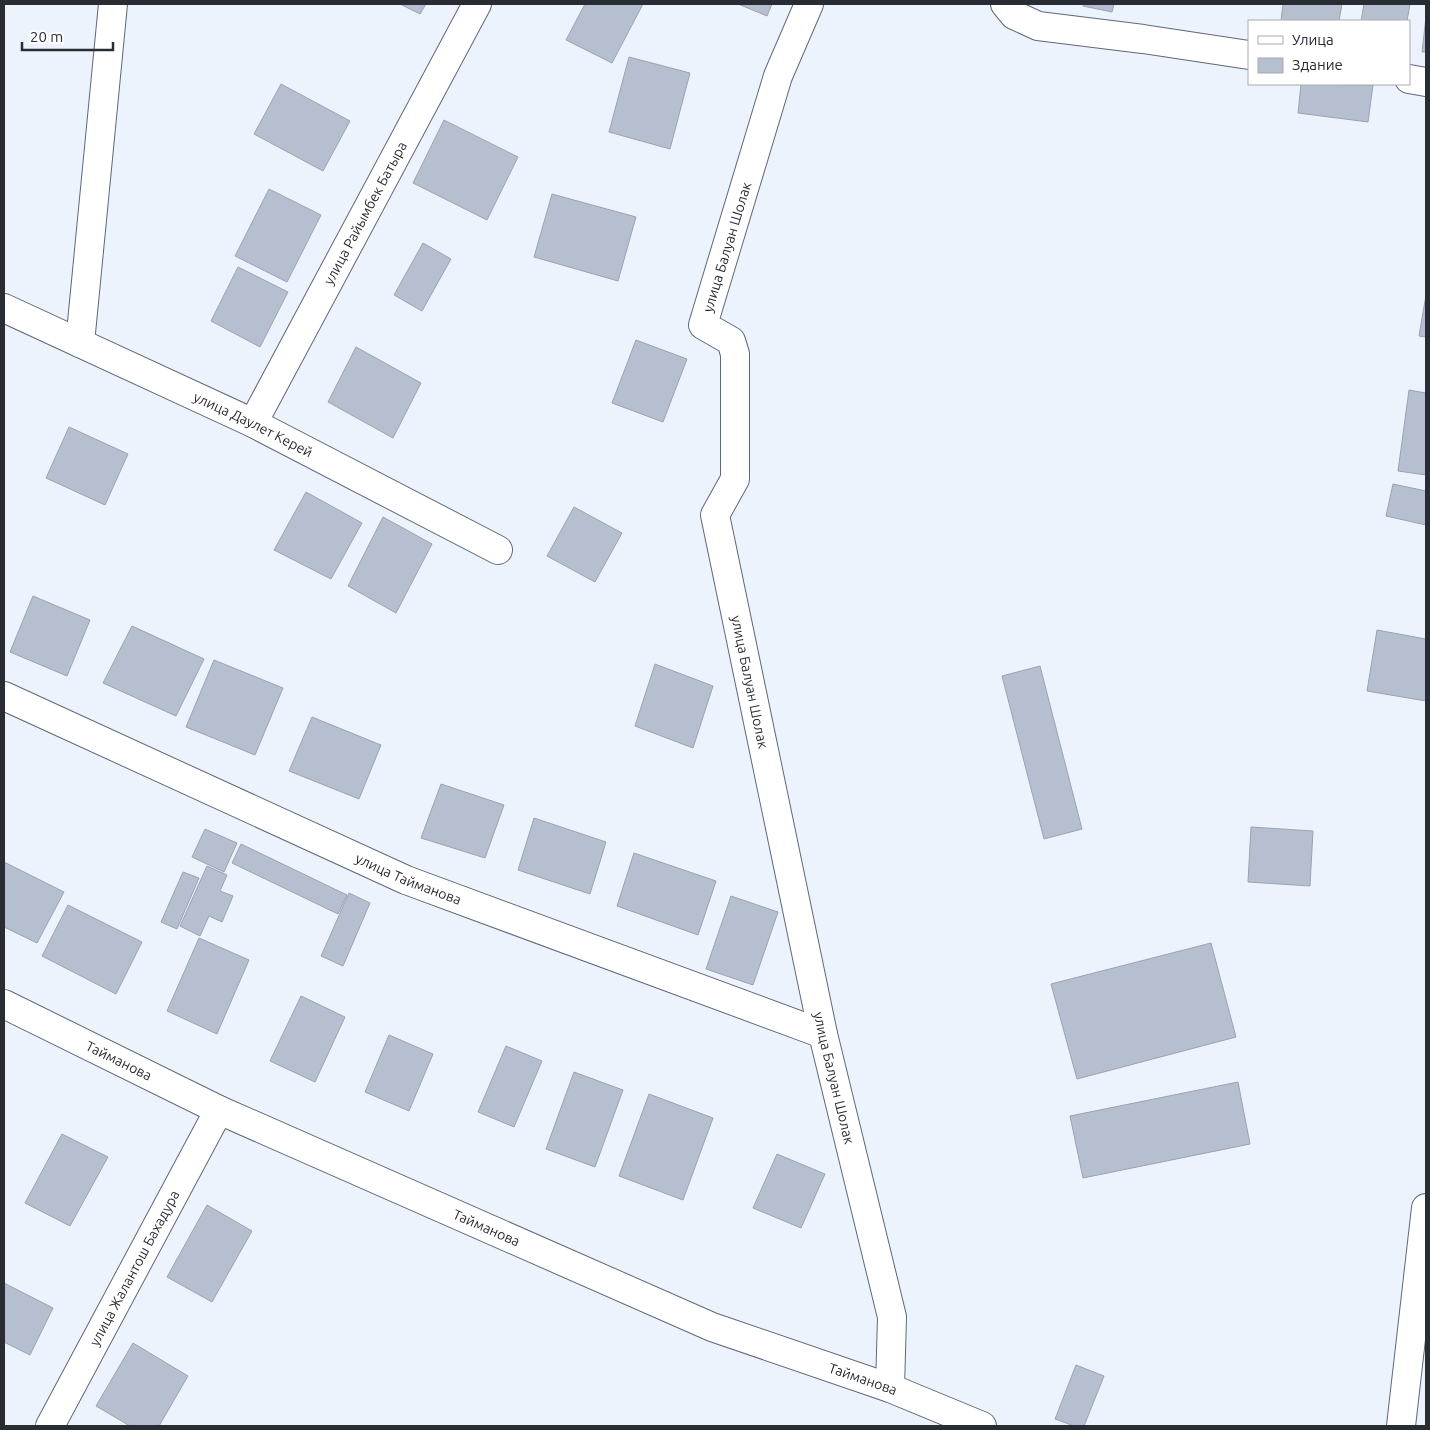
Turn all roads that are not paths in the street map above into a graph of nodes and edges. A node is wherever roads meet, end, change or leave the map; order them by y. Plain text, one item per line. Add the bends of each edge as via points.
1 (113, 4) edge
2 (477, 4) edge
3 (809, 4) edge
4 (1005, 4) edge
5 (1248, 55) edge
6 (1410, 79) edge
7 (1426, 82) edge
8 (4, 308) edge
9 (80, 343) junction
10 (253, 423) junction
11 (498, 550) dead end
12 (4, 696) edge
13 (4, 1004) edge
14 (823, 1034) junction
15 (219, 1110) junction
16 (1426, 1208) edge
17 (890, 1388) junction
18 (1410, 1420) edge
19 (50, 1426) edge
20 (982, 1426) edge

1 - 9 street
2 - 10 street, улица Райымбек Батыра
3 - 14 street, улица Балуан Шолак via 778,76 703,325 731,341 735,354 735,479 714,515
4 - 5 street via 1014,16 1038,26
6 - 7 street
8 - 9 street, улица Даулет Керей
9 - 10 street, улица Даулет Керей
10 - 11 street, улица Даулет Керей
12 - 14 street, улица Тайманова via 406,880
13 - 15 street, Тайманова
14 - 17 street, улица Балуан Шолак via 892,1317
15 - 17 street, Тайманова via 712,1327
15 - 19 street, улица Жалантош Бахадура
16 - 18 street
17 - 20 street, Тайманова

